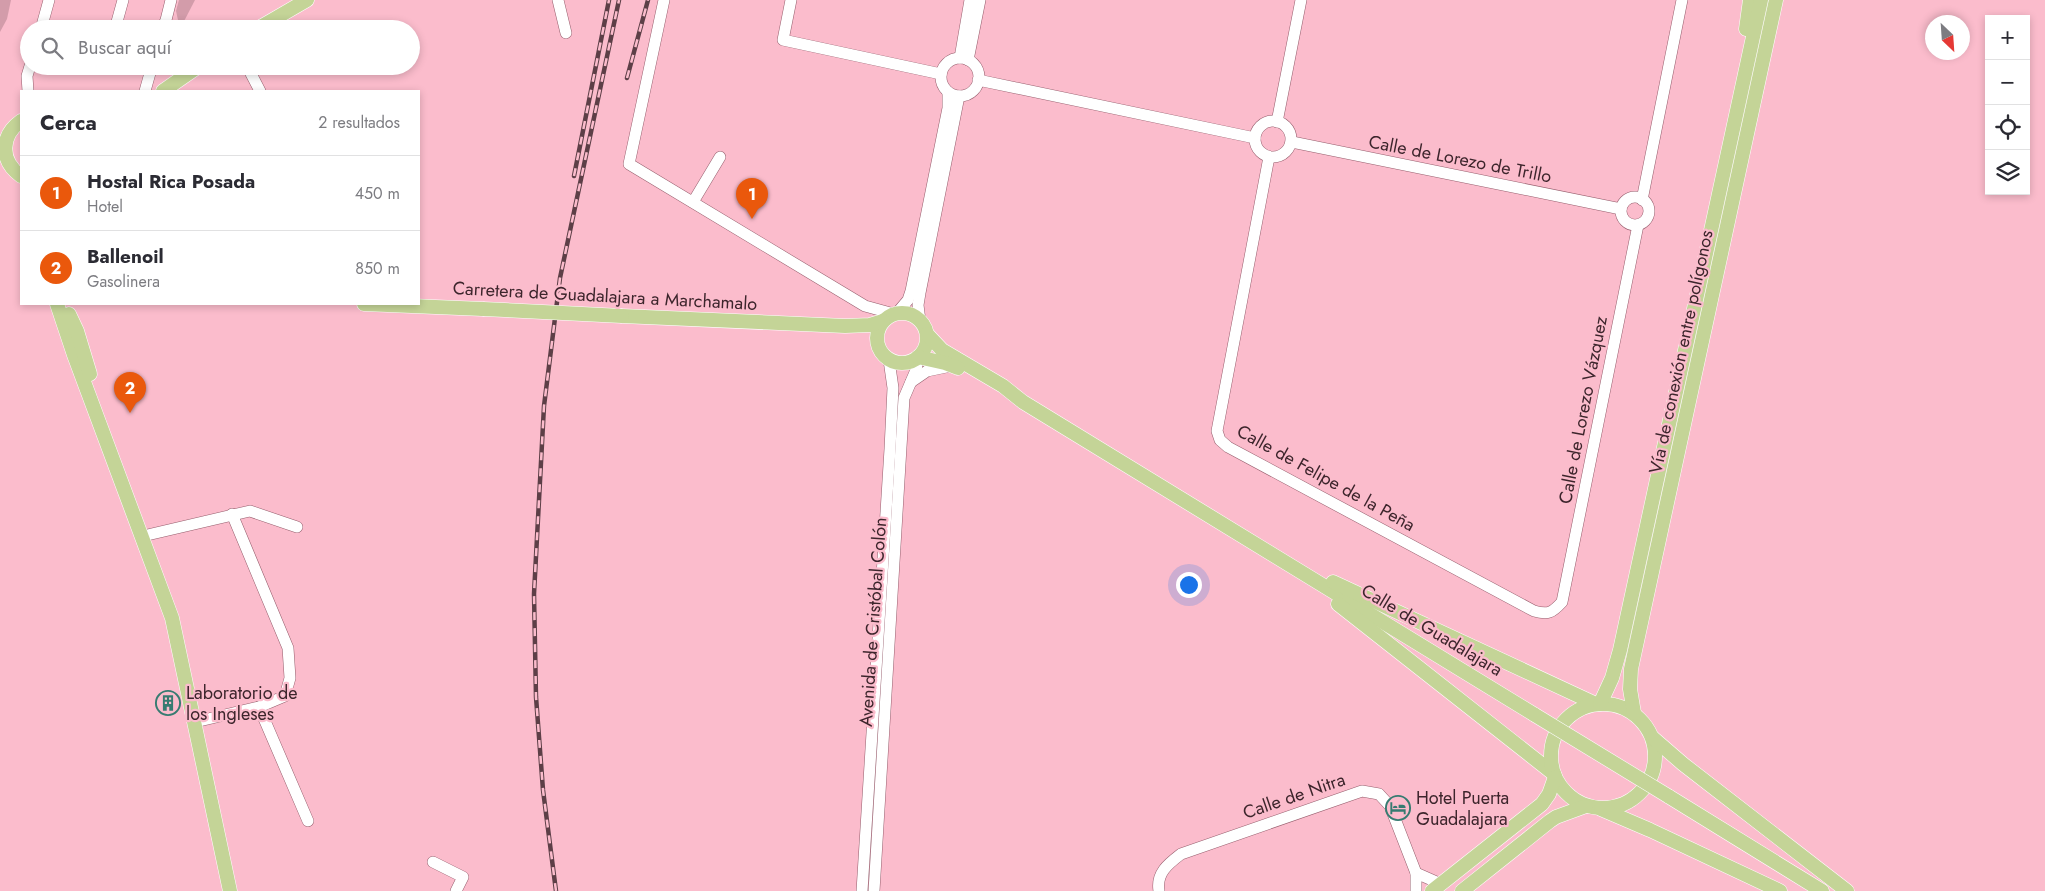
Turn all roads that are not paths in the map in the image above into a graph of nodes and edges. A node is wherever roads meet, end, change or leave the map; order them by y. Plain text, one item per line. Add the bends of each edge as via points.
1 (49, 0) edge
2 (123, 0) edge
3 (171, 0) edge
4 (307, 0) edge
5 (558, 0) edge
6 (664, 0) edge
7 (791, 0) edge
8 (970, 0) edge
9 (980, 0) edge
10 (1301, 0) edge
11 (1682, 0) edge
12 (1750, 0) edge
13 (1760, 0) edge
14 (1776, 0) edge
15 (1786, 0) edge
16 (43, 20) edge
17 (117, 20) edge
18 (166, 20) edge
19 (273, 20) edge
20 (566, 33) dead end
21 (964, 59) junction
22 (941, 74) junction
23 (27, 75) edge
24 (149, 75) edge
25 (185, 75) edge
26 (188, 75) edge
27 (252, 75) edge
28 (978, 80) junction
29 (28, 90) edge
30 (145, 90) edge
31 (164, 90) edge
32 (174, 90) edge
33 (259, 90) edge
34 (953, 94) junction
35 (1276, 122) junction
36 (11, 126) edge
37 (1255, 138) junction
38 (1292, 142) junction
39 (720, 157) dead end
40 (1269, 157) junction
41 (15, 172) edge
42 (1642, 200) junction
43 (693, 202) junction
44 (1621, 209) junction
45 (1638, 225) junction
46 (1697, 293) junction
47 (1711, 300) junction
48 (57, 305) edge
49 (65, 305) edge
50 (76, 305) edge
51 (388, 305) edge
52 (865, 306) junction
53 (887, 319) junction
54 (920, 321) junction
55 (845, 326) junction
56 (77, 331) junction
57 (927, 334) junction
58 (876, 340) junction
59 (918, 358) junction
60 (889, 360) junction
61 (953, 366) junction
62 (910, 383) junction
63 (1023, 402) junction
64 (114, 461) junction
65 (1175, 496) junction
66 (232, 514) junction
67 (298, 527) dead end
68 (143, 536) junction
69 (1245, 539) junction
70 (1562, 602) joint
71 (1612, 678) junction
72 (1573, 693) junction
73 (1598, 704) junction
74 (259, 707) junction
75 (1634, 713) junction
76 (195, 722) junction
77 (1653, 738) junction
78 (1554, 776) junction
79 (1586, 806) junction
80 (1600, 808) junction
81 (308, 822) dead end
82 (432, 862) dead end
83 (1416, 873) junction
84 (1437, 887) edge
85 (230, 891) edge
86 (456, 891) edge
87 (862, 891) edge
88 (874, 891) edge
89 (1159, 891) edge
90 (1416, 891) edge
91 (1462, 891) edge
92 (1780, 891) edge
93 (1822, 891) edge
94 (1847, 891) edge

1 - 16 street
2 - 17 street
3 - 18 street
4 - 19 main road
5 - 20 street
6 - 43 street via 629,164
7 - 22 street via 783,40
8 - 21 street
9 - 21 street
10 - 35 street
11 - 42 street
12 - 46 main road
13 - 46 main road, Vía de conexión entre polígonos
14 - 47 main road, Vía de conexión entre polígonos
15 - 47 main road via 1731,242
21 - 22 street via 950,61
21 - 28 street via 976,69
22 - 34 street via 942,84
23 - 29 street
24 - 30 street
25 - 31 main road
26 - 32 main road
27 - 33 street
28 - 34 street via 969,93
28 - 37 street
34 - 53 street via 912,291 910,297
34 - 54 street via 918,305
35 - 37 street via 1263,124
35 - 38 street via 1290,131
36 - 41 main road via 4,144 5,154
37 - 40 street via 1259,151
38 - 40 street via 1286,153
38 - 44 street, Calle de Lorezo de Trillo
39 - 43 street
40 - 70 street, Calle de Felipe de la Peña via 1217,431 1220,440 1534,611 1553,612
42 - 44 street via 1631,198
42 - 45 street via 1648,206 1648,214
43 - 52 street
44 - 45 street via 1624,220 1630,225
45 - 70 street, Calle de Lorezo Vázquez
46 - 71 main road, Vía de conexión entre polígonos
47 - 75 main road, Vía de conexión entre polígonos via 1631,669
48 - 64 main road
49 - 56 main road
50 - 56 main road via 73,310
51 - 55 main road, Carretera de Guadalajara a Marchamalo, bridge
52 - 53 street
52 - 53 street
53 - 54 main road via 911,315
53 - 55 main road, Carretera de Guadalajara a Marchamalo via 870,325
53 - 58 main road
54 - 57 main road
55 - 58 main road, Carretera de Guadalajara a Marchamalo
56 - 64 main road via 108,429
57 - 59 main road via 925,348
57 - 63 main road, Calle de Guadalajara via 942,350 1003,386
58 - 60 main road via 880,352
59 - 60 main road via 904,363
59 - 61 main road, Calle de Guadalajara
59 - 62 street, Avenida de Cristóbal Colón
60 - 87 street, Avenida de Cristóbal Colón via 893,388
61 - 62 street via 927,371
61 - 63 main road, Calle de Guadalajara
62 - 88 street, Avenida de Cristóbal Colón via 904,398
63 - 65 main road, Calle de Guadalajara
64 - 68 main road
65 - 69 main road, Calle de Guadalajara
65 - 78 main road via 1202,519 1339,605
66 - 67 street via 250,511
66 - 68 street
66 - 74 street via 288,648 290,678 286,700
68 - 76 main road via 172,618
69 - 72 main road via 1386,608
69 - 93 main road, Calle de Guadalajara, bridge
71 - 72 main road via 1589,693
71 - 73 main road, Vía de conexión entre polígonos
72 - 73 main road
73 - 75 main road via 1618,706
73 - 78 main road via 1580,709 1558,730 1552,744
74 - 76 street
74 - 81 street
75 - 77 main road
76 - 85 main road
77 - 80 main road via 1656,758 1644,788 1632,800 1617,807
77 - 94 main road
78 - 79 main road via 1565,792
78 - 84 main road via 1542,804
79 - 80 main road
79 - 91 main road via 1550,821
80 - 92 main road
82 - 86 street via 463,877
83 - 84 street
83 - 89 street, Calle de Nitra via 1390,806 1379,794 1362,791 1181,854 1165,866
83 - 90 street, Calle de Nitra

